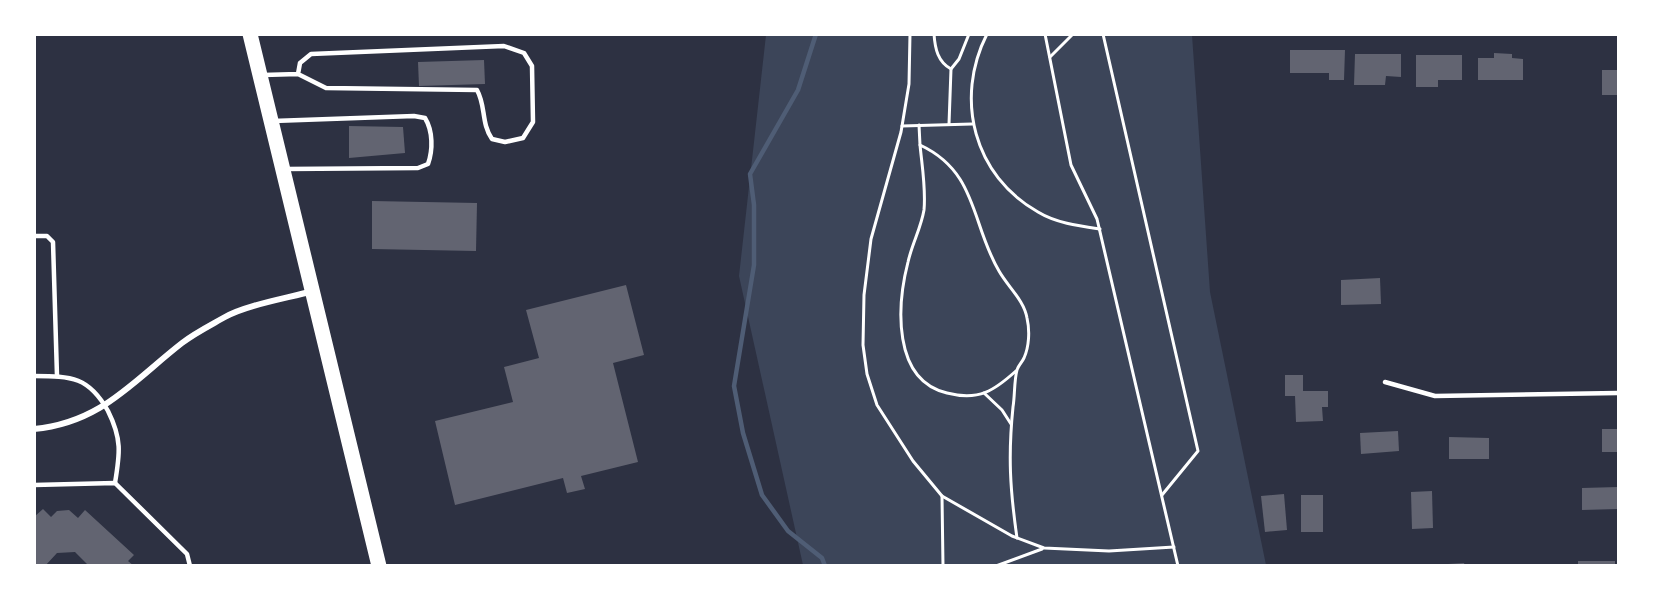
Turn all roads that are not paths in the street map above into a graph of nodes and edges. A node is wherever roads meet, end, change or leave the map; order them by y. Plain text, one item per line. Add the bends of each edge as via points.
1 (250, 34) edge
2 (298, 74) junction
3 (260, 75) junction
4 (271, 121) junction
5 (283, 170) junction
6 (34, 236) edge
7 (313, 291) junction
8 (34, 376) edge
9 (57, 376) junction
10 (1385, 382) dead end
11 (1618, 393) edge
12 (105, 406) junction
13 (34, 429) edge
14 (115, 483) junction
15 (34, 485) edge
16 (190, 566) edge
17 (379, 566) edge

1 - 3 main road
2 - 2 lane via 326,88 477,90 482,100 484,128 492,139 505,142 523,138 532,122 532,66 524,53 504,46 311,54 300,63
2 - 3 lane
3 - 4 main road
4 - 5 main road
4 - 5 lane via 414,116 425,118 430,126 431,155 428,164 417,168
5 - 7 main road
6 - 9 lane via 47,236 53,242
7 - 12 street via 228,315 184,342
7 - 17 main road
8 - 9 lane
9 - 12 lane via 83,382 97,392
10 - 11 lane via 1435,396
12 - 13 street via 87,417
12 - 14 lane via 120,441
14 - 15 lane
14 - 16 lane via 187,554

